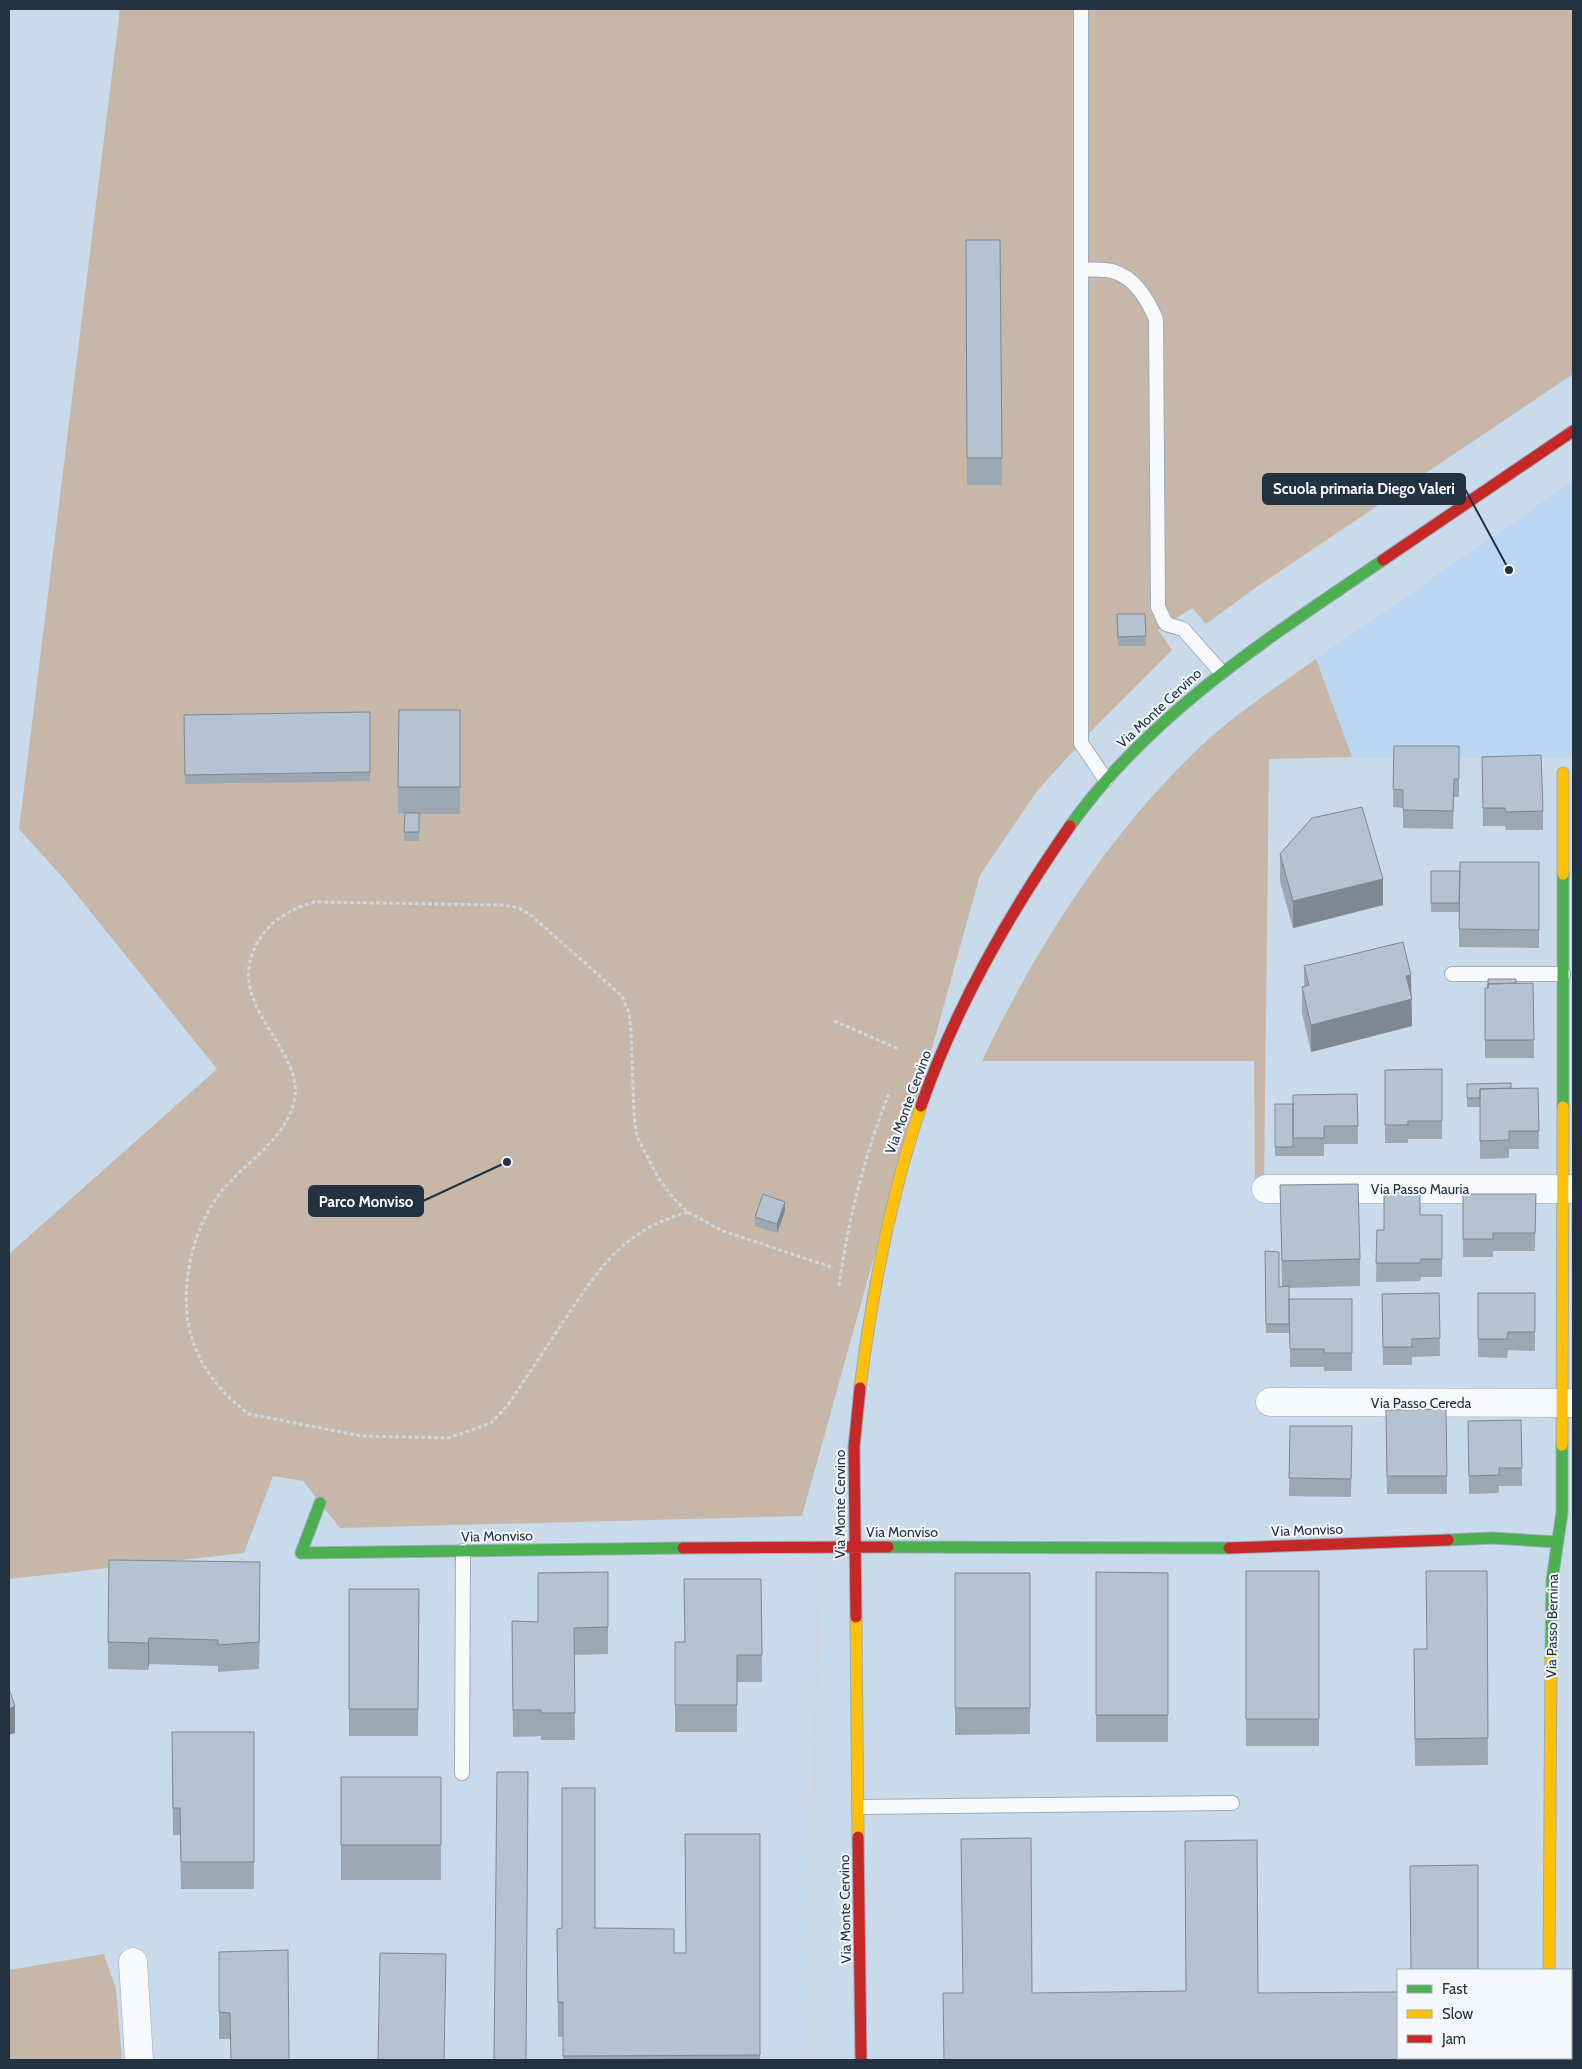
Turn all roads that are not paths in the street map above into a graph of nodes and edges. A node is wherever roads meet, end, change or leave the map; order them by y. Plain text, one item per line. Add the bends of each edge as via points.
1 (1081, 9) edge
2 (1081, 269) junction
3 (1573, 431) edge
4 (1222, 672) junction
5 (1563, 773) dead end
6 (1106, 780) junction
7 (1452, 974) dead end
8 (1568, 974) edge
9 (1266, 1189) dead end
10 (1568, 1189) edge
11 (1270, 1402) dead end
12 (1568, 1403) edge
13 (320, 1503) dead end
14 (1558, 1542) junction
15 (855, 1547) junction
16 (463, 1551) junction
17 (462, 1773) dead end
18 (1232, 1803) dead end
19 (859, 1807) junction
20 (133, 1962) dead end
21 (1549, 1969) edge
22 (139, 2060) edge
23 (861, 2060) edge

1 - 2 lane
2 - 4 lane via 1114,272 1132,282 1146,296 1156,319 1158,608 1166,624 1183,629
2 - 6 lane via 1081,743
3 - 4 street, Via Monte Cervino
4 - 6 street, Via Monte Cervino via 1142,740
5 - 8 street, Via Passo Bernina
6 - 15 street, Via Monte Cervino via 1038,874 993,949 949,1036 901,1163 878,1260 859,1376 854,1446
7 - 8 lane
8 - 10 street, Via Passo Bernina
9 - 10 street, Via Passo Mauria
10 - 12 street, Via Passo Bernina
11 - 12 street, Via Passo Cereda
12 - 14 street, Via Passo Bernina
13 - 16 street, Via Monviso via 301,1553
14 - 15 street, Via Monviso via 1492,1538 1238,1548
14 - 21 street, Via Passo Bernina via 1552,1580
15 - 16 street, Via Monviso
15 - 19 street, Via Monte Cervino
16 - 17 lane
18 - 19 lane
19 - 23 street, Via Monte Cervino
20 - 22 street

